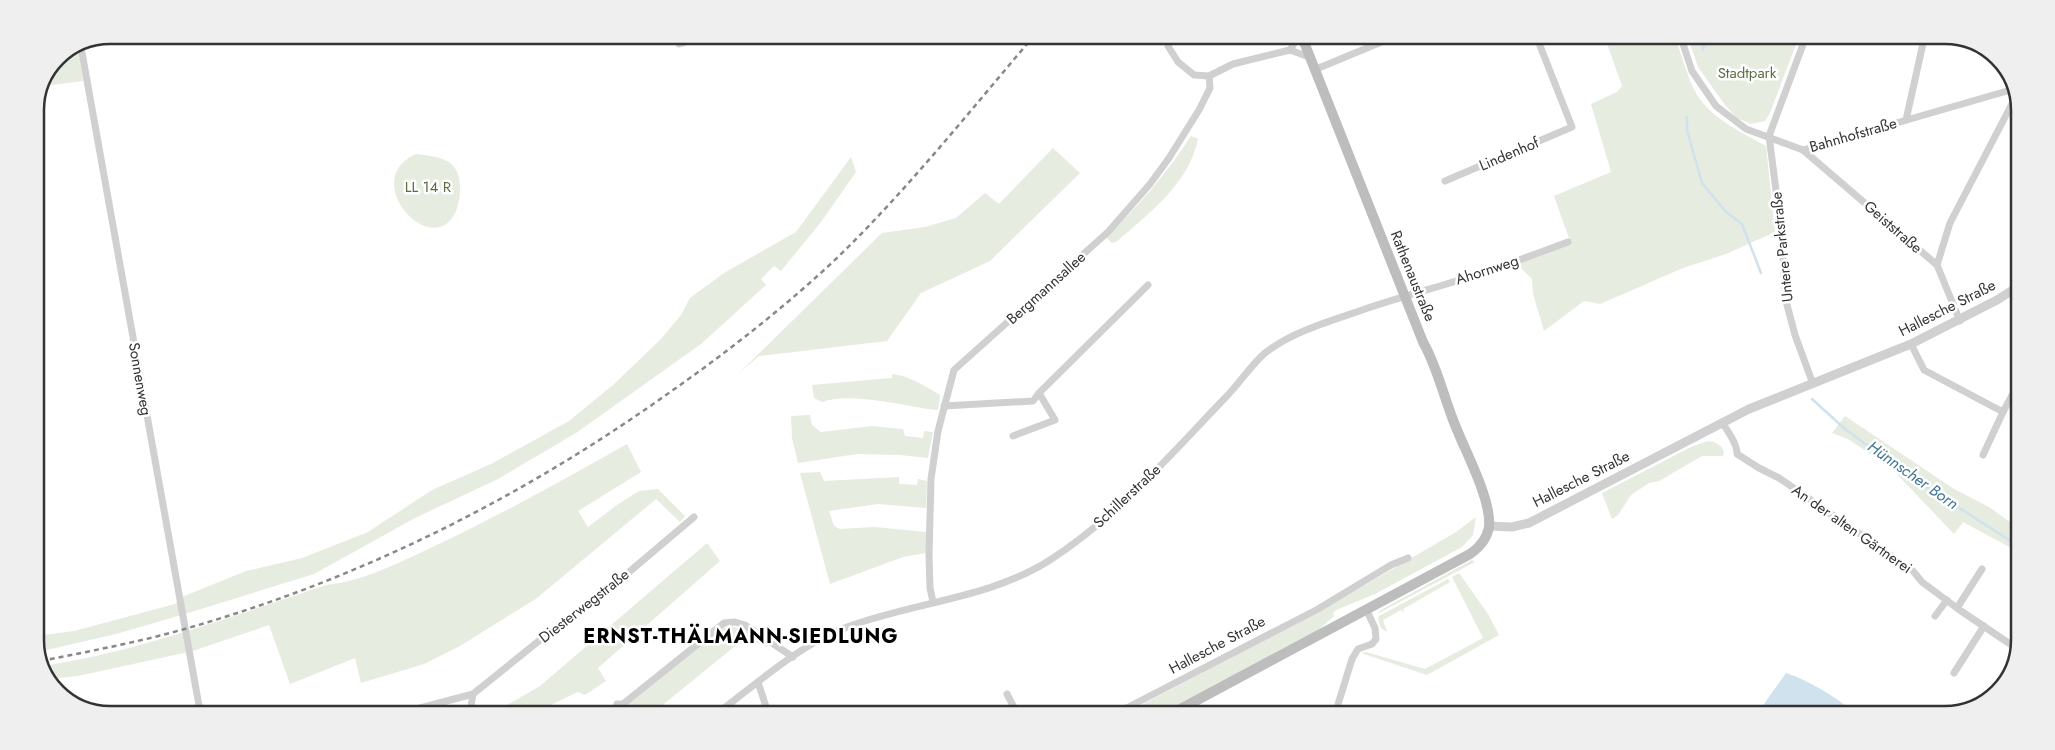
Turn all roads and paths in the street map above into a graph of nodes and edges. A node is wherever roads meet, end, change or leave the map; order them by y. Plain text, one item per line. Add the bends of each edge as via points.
1 (1168, 44) edge
2 (1294, 44) edge
3 (1304, 44) edge
4 (1377, 44) edge
5 (1539, 44) edge
6 (1683, 44) edge
7 (1803, 44) edge
8 (1923, 44) edge
9 (1290, 50) junction
10 (82, 51) edge
11 (1309, 57) junction
12 (1314, 70) junction
13 (1209, 76) junction
14 (2008, 91) edge
15 (2011, 106) edge
16 (1906, 120) junction
17 (1769, 136) junction
18 (1802, 150) junction
19 (1445, 181) dead end
20 (1568, 242) dead end
21 (1937, 265) junction
22 (1148, 285) dead end
23 (2011, 291) edge
24 (1405, 296) junction
25 (1960, 320) junction
26 (1911, 344) junction
27 (1813, 384) junction
28 (1039, 393) junction
29 (2011, 397) edge
30 (944, 406) junction
31 (2003, 412) junction
32 (1722, 422) junction
33 (1013, 436) dead end
34 (1983, 455) dead end
35 (694, 517) dead end
36 (1489, 526) junction
37 (1408, 558) dead end
38 (1982, 569) dead end
39 (1947, 600) junction
40 (933, 602) junction
41 (1366, 609) junction
42 (1959, 610) junction
43 (1936, 616) dead end
44 (1984, 626) junction
45 (2011, 645) edge
46 (793, 657) junction
47 (1954, 673) dead end
48 (758, 682) junction
49 (474, 694) junction
50 (1007, 694) dead end
51 (617, 704) dead end
52 (199, 706) edge
53 (428, 706) edge
54 (471, 706) edge
55 (727, 706) edge
56 (766, 706) edge
57 (1013, 706) edge
58 (1131, 706) edge
59 (1186, 706) edge
60 (1337, 706) edge

1 - 13 street via 1178,62 1194,75
2 - 9 street
3 - 11 main road, Rathenaustraße
4 - 12 street
5 - 19 street, Lindenhof via 1572,127
6 - 17 street, Bahnhofstraße via 1692,72 1716,106 1746,129
7 - 17 street
8 - 16 street
9 - 11 street
9 - 13 street via 1233,64
10 - 52 street, Sonnenweg
11 - 12 main road, Rathenaustraße
12 - 24 main road, Rathenaustraße
13 - 30 street, Bergmannsallee via 1210,88 1199,110 1150,184 1108,232 954,370
14 - 16 street, Bahnhofstraße
15 - 21 street via 1950,223
16 - 18 street, Bahnhofstraße
17 - 18 street, Bahnhofstraße
17 - 27 street, Untere Parkstraße via 1786,301
18 - 21 street, Geiststraße
20 - 24 street, Ahornweg
21 - 25 street, Geiststraße
22 - 28 street
23 - 25 street, Hallesche Straße
24 - 36 main road, Rathenaustraße via 1435,365 1451,416 1483,494
24 - 40 street, Schillerstraße via 1286,339 1264,354 1112,515 1049,560 1015,578
25 - 26 street, Hallesche Straße
26 - 27 street, Hallesche Straße
26 - 31 street via 1924,370
27 - 32 street, Hallesche Straße
28 - 30 street via 1034,401
28 - 33 street via 1054,420
29 - 31 street
30 - 40 street, Bergmannsallee via 929,501
31 - 34 street
32 - 36 street, Hallesche Straße via 1528,523 1512,527
32 - 39 street, An der alten Gärtnerei via 1737,454 1779,478 1884,550
35 - 49 street, Diesterwegstraße via 609,589
36 - 41 main road via 1485,540 1474,551
37 - 58 street, Hallesche Straße
38 - 42 street
39 - 42 street, An der alten Gärtnerei
39 - 43 street
40 - 46 street, Schillerstraße via 846,628
41 - 59 main road
41 - 60 street via 1375,628 1376,640 1370,646 1358,649 1352,659
42 - 44 street, An der alten Gärtnerei
44 - 45 street, An der alten Gärtnerei
44 - 47 street
46 - 48 street, Schillerstraße
46 - 51 street via 745,625 724,623 623,704
48 - 55 street, Schillerstraße
48 - 56 street
49 - 53 street, Diesterwegstraße
49 - 54 street
50 - 57 street

